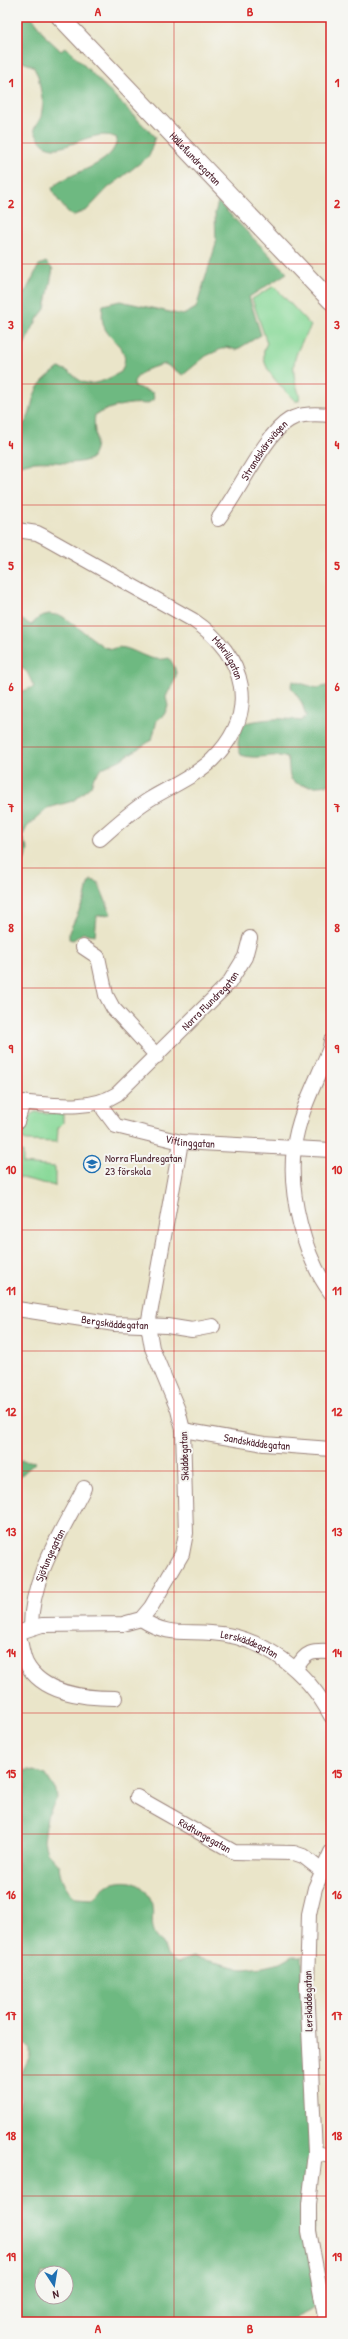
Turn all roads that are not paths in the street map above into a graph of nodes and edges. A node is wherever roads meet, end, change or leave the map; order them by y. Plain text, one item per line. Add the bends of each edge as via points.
1 (60, 17) edge
2 (331, 301) edge
3 (331, 415) edge
4 (218, 519) dead end
5 (17, 530) edge
6 (100, 839) dead end
7 (250, 938) dead end
8 (83, 947) dead end
9 (331, 1041) edge
10 (156, 1056) junction
11 (20, 1102) edge
12 (103, 1102) junction
13 (17, 1122) edge
14 (181, 1142) junction
15 (294, 1148) junction
16 (331, 1150) edge
17 (331, 1293) edge
18 (17, 1309) edge
19 (148, 1325) junction
20 (213, 1326) dead end
21 (183, 1430) junction
22 (331, 1449) edge
23 (84, 1488) dead end
24 (141, 1619) junction
25 (22, 1631) edge
26 (331, 1652) edge
27 (296, 1669) junction
28 (114, 1698) dead end
29 (331, 1716) edge
30 (137, 1797) dead end
31 (331, 1852) edge
32 (322, 1871) junction
33 (315, 2153) junction
34 (331, 2156) edge
35 (326, 2322) edge

1 - 2 street, Hälleflundregatan
3 - 4 street, Strandskärsvägen via 301,416 280,427
5 - 6 street, Makrillgatan via 45,536 193,620 205,628 224,648 239,675 242,708 238,723 225,746 211,761 143,804
7 - 10 street, Norra Flundregatan via 245,957 229,983
8 - 10 street via 98,957 106,995 113,1008
9 - 15 street
10 - 12 street, Norra Flundregatan via 117,1094
11 - 12 street, Norra Flundregatan via 76,1105
11 - 13 street, Norra Flundregatan
12 - 14 street, Vitlinggatan via 104,1110 116,1126
14 - 15 street, Vitlinggatan
14 - 19 street, Skäddegatan
15 - 16 street, Vitlinggatan
15 - 17 street via 295,1198 300,1219 319,1274
18 - 19 street, Bergskäddegatan via 115,1324
19 - 20 street, Bergskäddegatan via 192,1330
19 - 21 street, Skäddegatan via 152,1348 178,1410
21 - 22 street, Sandskäddegatan via 264,1444
21 - 24 street, Skäddegatan via 184,1545 166,1583
23 - 25 street, Sjötungegatan via 48,1554
24 - 25 street via 123,1624
24 - 27 street, Lerskäddegatan via 162,1631 231,1635 276,1654
25 - 28 street via 25,1661 39,1679 76,1695
26 - 27 street via 315,1651 302,1658
27 - 29 street, Lerskäddegatan via 312,1686
30 - 32 street, Rödtungegatan via 234,1852 294,1853
31 - 32 street, Lerskäddegatan
32 - 33 street, Lerskäddegatan via 309,1914 308,1936 307,1986
33 - 34 street
33 - 35 street, Lerskäddegatan via 309,2231

